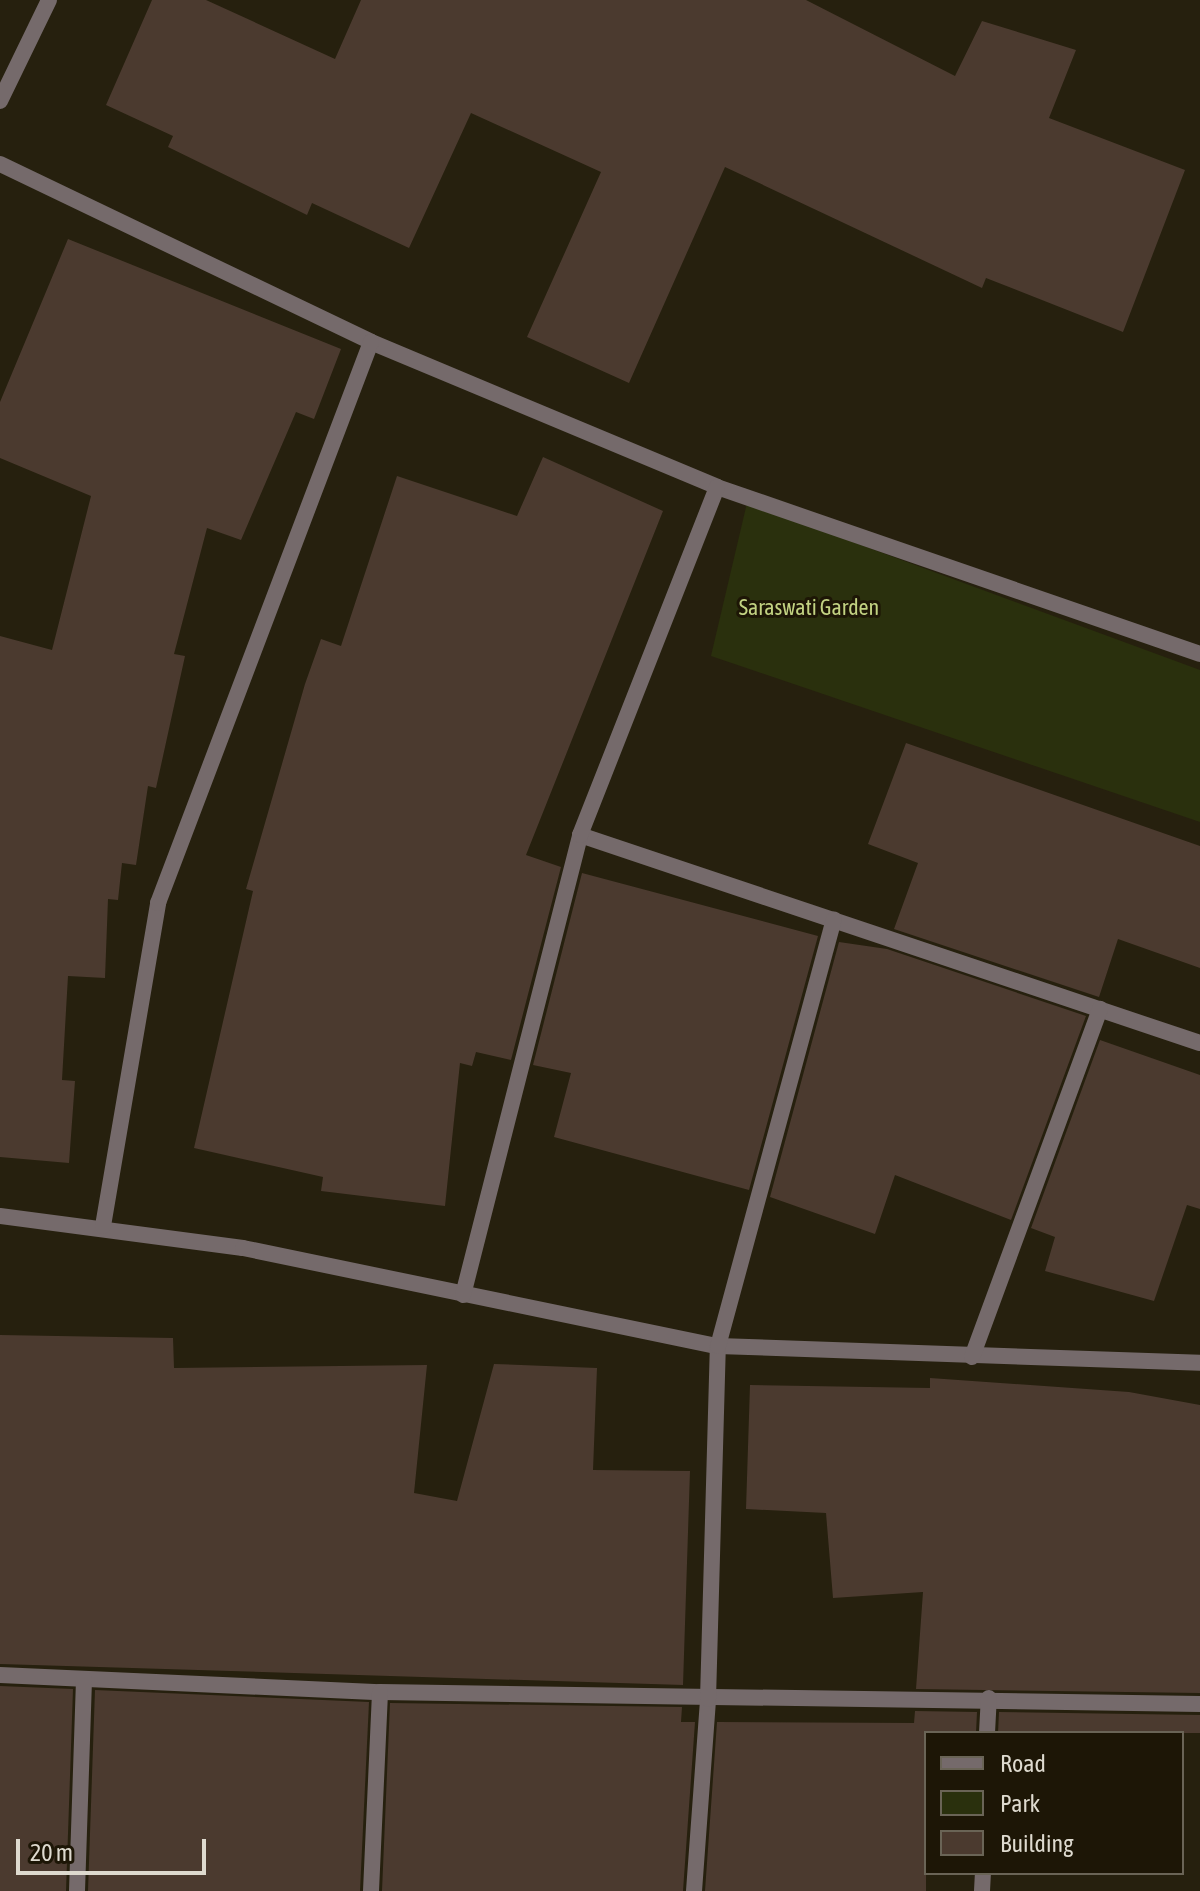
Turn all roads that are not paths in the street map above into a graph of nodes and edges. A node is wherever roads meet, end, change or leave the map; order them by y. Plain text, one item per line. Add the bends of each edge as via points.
1 (49, 0) edge
2 (0, 101) edge
3 (0, 164) edge
4 (371, 342) junction
5 (717, 487) junction
6 (1200, 654) edge
7 (580, 835) junction
8 (834, 920) junction
9 (1100, 1009) junction
10 (1200, 1043) edge
11 (0, 1216) edge
12 (103, 1226) junction
13 (463, 1295) junction
14 (718, 1346) junction
15 (972, 1357) junction
16 (1200, 1363) edge
17 (0, 1675) edge
18 (84, 1679) junction
19 (380, 1692) junction
20 (989, 1698) junction
21 (708, 1699) junction
22 (1200, 1704) edge
23 (987, 1731) edge
24 (77, 1891) edge
25 (371, 1891) edge
26 (694, 1891) edge

1 - 2 street
3 - 4 street
4 - 5 street
4 - 12 street via 158,903
5 - 6 street
5 - 7 street
7 - 8 street
7 - 13 street
8 - 9 street
8 - 14 street
9 - 10 street
9 - 15 street
11 - 12 street
12 - 13 street
13 - 14 street
14 - 15 street
14 - 21 street
15 - 16 street
17 - 18 street
18 - 19 street
18 - 24 street
19 - 21 street
19 - 25 street
20 - 21 street
20 - 22 street
20 - 23 street
21 - 26 street

